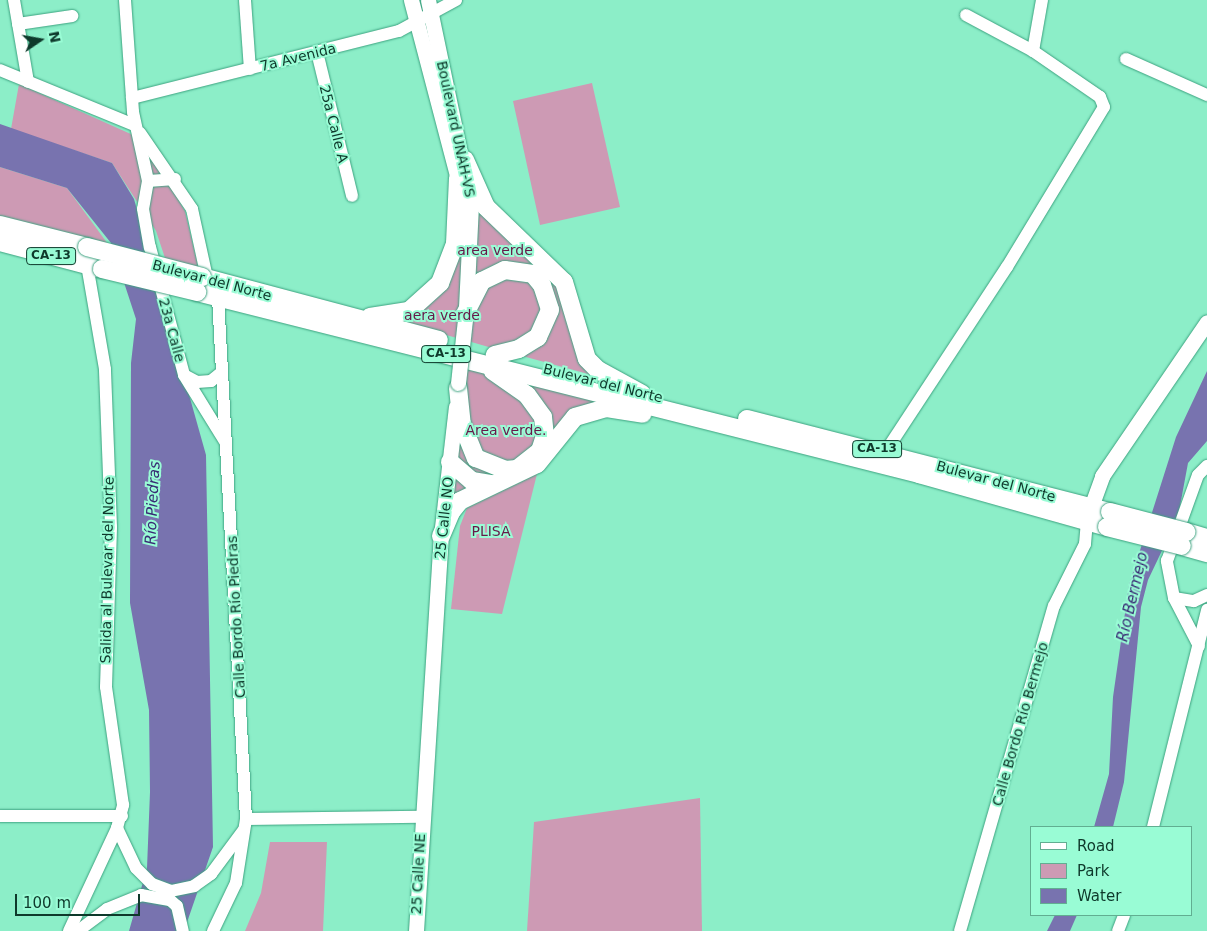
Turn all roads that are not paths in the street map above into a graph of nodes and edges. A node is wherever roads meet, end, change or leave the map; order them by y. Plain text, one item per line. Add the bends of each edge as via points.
1 (14, 0) edge
2 (125, 0) edge
3 (245, 0) edge
4 (411, 0) edge
5 (428, 0) edge
6 (456, 0) edge
7 (1042, 0) edge
8 (966, 15) dead end
9 (72, 16) dead end
10 (433, 16) junction
11 (18, 24) junction
12 (418, 24) junction
13 (1033, 51) junction
14 (317, 52) junction
15 (1126, 59) dead end
16 (250, 69) junction
17 (0, 70) edge
18 (28, 82) junction
19 (1207, 95) edge
20 (132, 98) junction
21 (134, 125) junction
22 (464, 160) junction
23 (458, 178) junction
24 (175, 179) junction
25 (148, 182) junction
26 (352, 196) dead end
27 (470, 220) junction
28 (0, 225) edge
29 (0, 242) edge
30 (95, 267) junction
31 (202, 282) junction
32 (218, 297) junction
33 (350, 316) junction
34 (465, 317) junction
35 (1207, 322) edge
36 (487, 359) junction
37 (222, 372) junction
38 (184, 375) junction
39 (458, 385) junction
40 (642, 394) junction
41 (694, 417) junction
42 (226, 443) junction
43 (886, 451) junction
44 (450, 462) junction
45 (1207, 466) edge
46 (492, 484) junction
47 (1089, 514) junction
48 (441, 536) junction
49 (1207, 538) edge
50 (1184, 539) junction
51 (1207, 553) edge
52 (1207, 596) edge
53 (1174, 598) junction
54 (1207, 610) edge
55 (1199, 646) junction
56 (0, 816) edge
57 (421, 817) junction
58 (120, 822) junction
59 (246, 824) junction
60 (1153, 826) edge
61 (1124, 916) edge
62 (76, 930) edge
63 (183, 931) edge
64 (212, 931) edge
65 (416, 931) edge
66 (960, 931) edge
67 (1118, 931) edge

1 - 11 street
2 - 20 street, 23a Calle
3 - 16 street
4 - 12 main road, Boulevard UNAH-VS
5 - 10 main road, Boulevard UNAH-VS
6 - 10 street, 7a Avenida
7 - 13 street
8 - 13 street
9 - 11 street
10 - 12 street, 7a Avenida
10 - 22 main road, Boulevard UNAH-VS
11 - 18 street
12 - 14 street, 7a Avenida
12 - 23 main road, Boulevard UNAH-VS
13 - 43 street via 1100,97 1104,107 1099,121
14 - 16 street, 7a Avenida
14 - 26 street, 25a Calle A
15 - 19 street
16 - 20 street, 7a Avenida
17 - 18 street
18 - 21 street
20 - 21 street, 23a Calle
21 - 24 street
21 - 25 street, 23a Calle
22 - 27 main road, Boulevard UNAH-VS
22 - 40 highway via 486,207 564,282 587,359 598,370
23 - 27 main road, Boulevard UNAH-VS
23 - 33 highway via 455,244 431,295 397,315
24 - 25 street
24 - 31 street via 202,242
25 - 38 street, 23a Calle via 143,208 150,247
27 - 34 main road, 25 Calle NO
28 - 31 highway, Bulevar del Norte / CA-13, bridge via 88,247
29 - 30 highway, Bulevar del Norte / CA-13
30 - 31 highway, Bulevar del Norte / CA-13, bridge
30 - 58 street, Salida al Bulevar del Norte via 105,368 111,527 106,687
31 - 32 highway, Bulevar del Norte / CA-13
31 - 33 highway, Bulevar del Norte / CA-13
32 - 36 highway, Bulevar del Norte / CA-13
32 - 37 street, Calle Bordo Río Piedras
33 - 36 highway, Bulevar del Norte / CA-13
34 - 36 highway via 482,282 505,270 533,274 542,285 550,310 538,337 519,350
34 - 39 main road, 25 Calle NO, bridge
35 - 47 main road, Calle Bordo Río Bermejo via 1102,476
36 - 39 highway via 537,405 545,436 540,451 530,462 505,470 476,458 462,424
36 - 40 highway, Bulevar del Norte / CA-13
36 - 41 highway, Bulevar del Norte / CA-13
37 - 38 street, 23a Calle via 210,381 197,382
37 - 42 street, Calle Bordo Río Piedras
38 - 42 street
39 - 44 main road, 25 Calle NO
40 - 43 highway, Bulevar del Norte / CA-13
41 - 46 highway via 587,411 563,429 537,464
41 - 47 highway, Bulevar del Norte / CA-13
42 - 59 street, Calle Bordo Río Piedras
43 - 47 highway, Bulevar del Norte / CA-13
44 - 46 highway via 472,481
44 - 48 main road, 25 Calle NO
45 - 53 street via 1198,475 1167,561
46 - 48 highway via 460,501 450,512
47 - 50 highway, Bulevar del Norte / CA-13, bridge
47 - 66 street, Calle Bordo Río Bermejo via 1085,544 1054,606
48 - 57 main road, 25 Calle NO
49 - 50 highway, Bulevar del Norte / CA-13
50 - 51 highway, Bulevar del Norte / CA-13
52 - 53 street via 1194,601
53 - 55 street
54 - 55 street
55 - 60 street
56 - 58 street
57 - 59 street
57 - 65 main road, 25 Calle NE
58 - 59 street, Salida al Bulevar del Norte via 124,842 136,868 152,884 171,891 194,886 211,874
58 - 62 street
59 - 64 street, Calle Bordo Río Piedras via 236,883
61 - 67 street
62 - 63 street via 107,909 141,896 170,900 177,906

